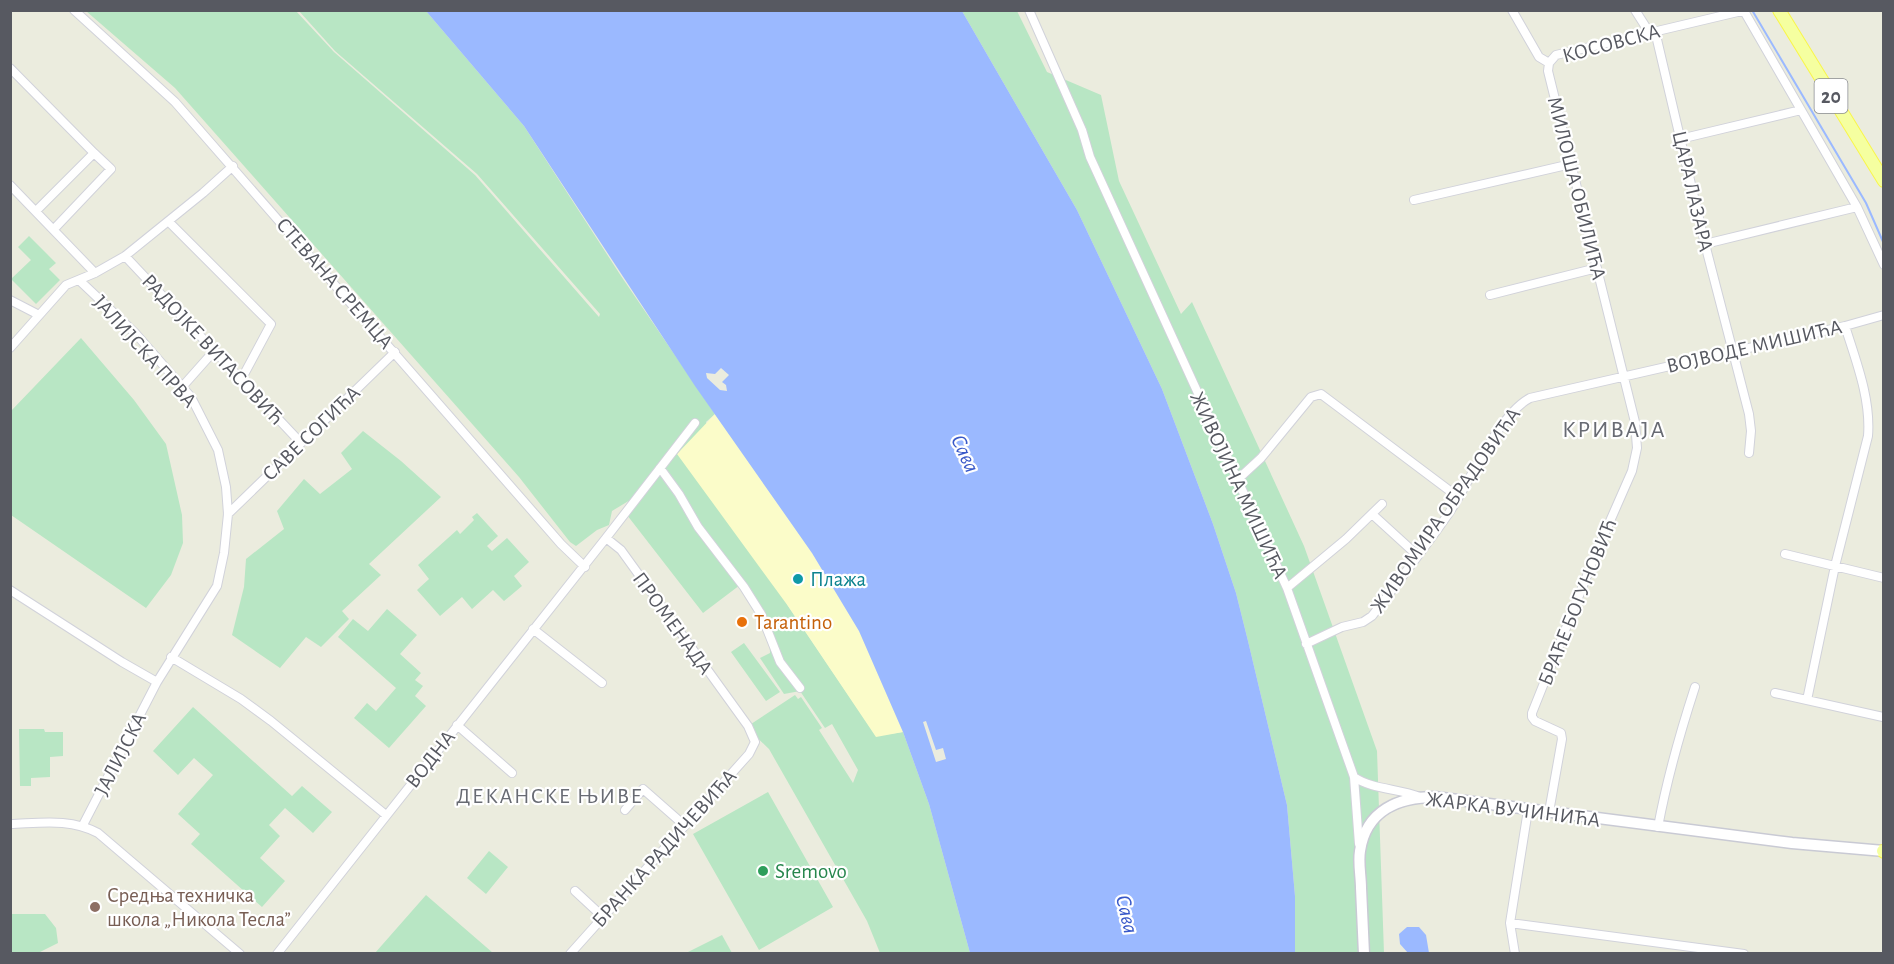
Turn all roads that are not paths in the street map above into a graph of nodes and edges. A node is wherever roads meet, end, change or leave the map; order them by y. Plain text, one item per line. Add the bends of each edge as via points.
1 (74, 10) edge
2 (1029, 10) edge
3 (1512, 10) edge
4 (1635, 10) edge
5 (1779, 10) edge
6 (1745, 11) edge
7 (1652, 31) junction
8 (1549, 63) junction
9 (10, 68) edge
10 (1801, 110) junction
11 (1680, 139) junction
12 (94, 153) junction
13 (1571, 164) junction
14 (233, 166) junction
15 (1884, 181) edge
16 (10, 185) edge
17 (1414, 200) dead end
18 (1857, 207) junction
19 (36, 211) junction
20 (169, 222) junction
21 (54, 229) junction
22 (1705, 244) junction
23 (125, 256) junction
24 (1884, 265) edge
25 (1597, 268) junction
26 (95, 273) junction
27 (80, 280) junction
28 (1490, 295) dead end
29 (10, 300) edge
30 (39, 315) junction
31 (1884, 315) edge
32 (1845, 326) junction
33 (10, 348) edge
34 (214, 351) junction
35 (1731, 351) junction
36 (395, 352) junction
37 (1623, 376) junction
38 (241, 380) junction
39 (182, 387) junction
40 (695, 423) dead end
41 (301, 443) junction
42 (1749, 453) dead end
43 (660, 468) junction
44 (1236, 481) junction
45 (1458, 497) junction
46 (1382, 504) dead end
47 (228, 514) junction
48 (1372, 514) junction
49 (606, 538) junction
50 (1785, 554) dead end
51 (1417, 555) junction
52 (1835, 566) junction
53 (585, 567) junction
54 (1884, 578) edge
55 (1287, 588) junction
56 (10, 591) edge
57 (533, 629) junction
58 (1306, 644) junction
59 (171, 657) junction
60 (157, 682) junction
61 (602, 682) dead end
62 (1695, 687) dead end
63 (800, 688) dead end
64 (1774, 693) dead end
65 (1807, 700) junction
66 (1883, 717) edge
67 (457, 725) junction
68 (755, 742) joint
69 (512, 772) dead end
70 (1354, 777) junction
71 (1420, 797) junction
72 (625, 810) dead end
73 (1528, 810) junction
74 (1549, 812) junction
75 (386, 815) junction
76 (10, 824) edge
77 (83, 825) junction
78 (684, 825) junction
79 (1658, 827) junction
80 (1360, 851) junction
81 (1883, 851) edge
82 (575, 891) dead end
83 (602, 916) junction
84 (1510, 923) junction
85 (240, 954) edge
86 (277, 954) edge
87 (570, 954) edge
88 (1364, 954) edge
89 (1515, 954) edge
90 (1744, 954) edge

1 - 14 street, СТЕВАНА СРЕМЦА via 175,102
2 - 44 street, ЖИВОЈИНА МИШИЋА via 1090,157
3 - 8 street via 1535,52
4 - 7 street, ЦАРА ЛАЗАРА
5 - 15 main road, 20
6 - 7 street, КОСОВСКА
6 - 10 street
7 - 8 street, КОСОВСКА via 1557,55
7 - 11 street, ЦАРА ЛАЗАРА
8 - 13 street, МИЛОША ОБИЛИЋА
9 - 12 street
10 - 11 street
10 - 18 street
11 - 22 street, ЦАРА ЛАЗАРА
12 - 19 street
12 - 21 street via 111,169
13 - 17 street
13 - 25 street, МИЛОША ОБИЛИЋА
14 - 20 street
14 - 36 street, СТЕВАНА СРЕМЦА
16 - 19 street
18 - 22 street
18 - 24 street
19 - 21 street
20 - 23 street
20 - 38 street via 271,324
21 - 26 street
22 - 35 street, ЦАРА ЛАЗАРА
23 - 26 street
23 - 34 street, РАДОЈКЕ ВИТАСОВИЋ
25 - 28 street
25 - 37 street, МИЛОША ОБИЛИЋА
26 - 27 street
27 - 30 street, ЈАЛИЈСКА ПРВА via 66,285
27 - 39 street, ЈАЛИЈСКА ПРВА via 136,334
29 - 30 street
30 - 33 street, ЈАЛИЈСКА ПРВА
31 - 32 street, ВОЈВОДЕ МИШИЋА
32 - 35 street, ВОЈВОДЕ МИШИЋА
32 - 52 street via 1869,419
34 - 38 street, РАДОЈКЕ ВИТАСОВИЋ
34 - 39 street
35 - 37 street, ВОЈВОДЕ МИШИЋА
35 - 42 street, ЦАРА ЛАЗАРА via 1749,414
36 - 41 street, САВЕ СОГИЋА
36 - 53 street, СТЕВАНА СРЕМЦА
37 - 45 street, ЖИВОМИРА ОБРАДОВИЋА via 1521,402
37 - 74 street, БРАЋЕ БОГУНОВИЋ via 1635,422 1637,448 1632,471 1532,713 1535,721 1562,732
38 - 41 street, РАДОЈКЕ ВИТАСОВИЋ
39 - 47 street, ЈАЛИЈСКА ПРВА via 198,407 218,450
40 - 43 street
41 - 47 street, САВЕ СОГИЋА
43 - 49 street
43 - 63 street via 761,614 780,662
44 - 45 street via 1261,458 1311,397 1321,394
44 - 55 street, ЖИВОЈИНА МИШИЋА
45 - 51 street, ЖИВОМИРА ОБРАДОВИЋА
46 - 48 street
47 - 59 street, ЈАЛИЈСКА ПРВА via 217,586
48 - 51 street
48 - 55 street
49 - 53 street
49 - 68 street, ПРОМЕНАДА via 621,550 748,726
50 - 52 street
51 - 58 street, ЖИВОМИРА ОБРАДОВИЋА via 1372,616
52 - 54 street
52 - 65 street
53 - 57 street, ВОДНА
55 - 58 street, ЖИВОЈИНА МИШИЋА
56 - 60 street
57 - 61 street
57 - 67 street, ВОДНА
58 - 70 street, ЖИВОЈИНА МИШИЋА
59 - 60 street, ЈАЛИЈСКА ПРВА
59 - 75 street via 271,721
60 - 77 street, ЈАЛИЈСКА
62 - 79 street
64 - 65 street
65 - 66 street
67 - 69 street
67 - 75 street, ВОДНА
68 - 78 street, БРАНКА РАДИЧЕВИЋА via 749,754
70 - 71 street via 1370,786
70 - 80 street, ЖИВОЈИНА МИШИЋА
71 - 73 street, ЖАРКА ВУЧИНИЋА
71 - 80 street, ЖАРКА ВУЧИНИЋА via 1402,800 1376,816
72 - 78 street via 643,789
73 - 74 street, ЖАРКА ВУЧИНИЋА
73 - 84 street
74 - 79 street, ЖАРКА ВУЧИНИЋА
75 - 86 street, ВОДНА
76 - 77 street
77 - 85 street via 98,833
78 - 83 street, БРАНКА РАДИЧЕВИЋА
79 - 81 street, ЖАРКА ВУЧИНИЋА
80 - 88 street
82 - 83 street
83 - 87 street, БРАНКА РАДИЧЕВИЋА
84 - 89 street
84 - 90 street

